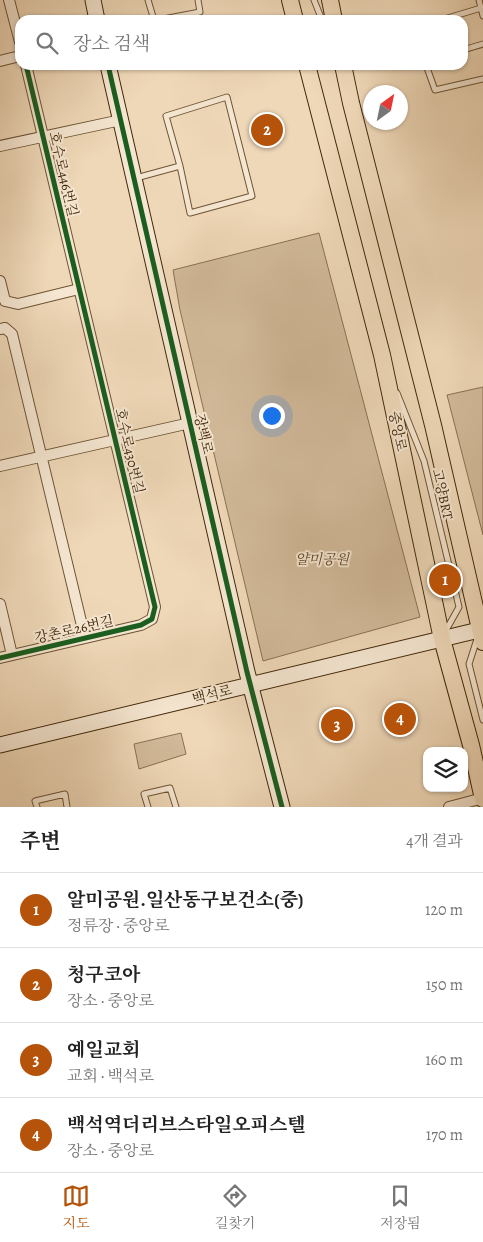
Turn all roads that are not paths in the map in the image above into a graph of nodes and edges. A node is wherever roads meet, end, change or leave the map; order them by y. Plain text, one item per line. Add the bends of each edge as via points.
1 (8, 0) edge
2 (93, 0) edge
3 (148, 0) edge
4 (198, 0) edge
5 (290, 0) edge
6 (314, 0) edge
7 (330, 0) edge
8 (479, 0) edge
9 (481, 8) junction
10 (96, 15) edge
11 (154, 15) edge
12 (184, 15) edge
13 (294, 15) edge
14 (320, 15) edge
15 (333, 15) edge
16 (458, 15) edge
17 (483, 16) edge
18 (15, 24) edge
19 (483, 44) edge
20 (468, 48) edge
21 (15, 57) edge
22 (0, 61) edge
23 (27, 70) edge
24 (109, 70) edge
25 (307, 70) edge
26 (340, 70) edge
27 (345, 70) edge
28 (428, 70) edge
29 (483, 79) edge
30 (351, 103) junction
31 (121, 120) junction
32 (43, 136) junction
33 (0, 146) edge
34 (180, 166) junction
35 (135, 178) junction
36 (0, 281) edge
37 (79, 289) junction
38 (0, 329) edge
39 (382, 355) junction
40 (190, 423) junction
41 (116, 440) junction
42 (41, 457) junction
43 (0, 466) edge
44 (0, 604) edge
45 (152, 619) joint
46 (482, 634) edge
47 (85, 638) junction
48 (442, 639) junction
49 (12, 655) junction
50 (0, 658) edge
51 (251, 684) junction
52 (483, 720) edge
53 (0, 745) edge
54 (471, 745) junction
55 (483, 775) edge
56 (483, 798) edge
57 (37, 807) edge
58 (67, 807) edge
59 (148, 807) edge
60 (176, 807) edge
61 (282, 807) edge
62 (449, 807) edge

1 - 18 street
2 - 10 street
3 - 11 lane
4 - 12 lane via 200,12
5 - 13 main road
6 - 14 lane
7 - 15 main road
8 - 9 lane
9 - 16 lane
9 - 17 lane
19 - 20 lane
21 - 22 street
23 - 32 street, 호수로446번길
24 - 31 street, 장백로
25 - 39 main road, 중앙로
26 - 30 lane
27 - 30 main road
28 - 29 lane via 435,90
30 - 46 main road
31 - 32 street, 호수로446번길
31 - 35 street, 장백로
32 - 33 street, 호수로446번길
32 - 37 street, 호수로446번길
34 - 34 lane via 190,213 252,196 227,97 166,116
34 - 35 lane
35 - 40 street, 장백로
36 - 37 street via 5,301 18,304
37 - 41 street, 호수로430번길
38 - 42 street via 5,328 12,334
39 - 48 main road, 중앙로
39 - 48 lane, 고양BRT via 424,461 459,607
40 - 41 street, 호수로430번길
40 - 51 street, 장백로
41 - 42 street, 호수로430번길
41 - 45 street, 호수로430번길 via 155,607
42 - 43 street, 호수로430번길
42 - 47 street
44 - 49 street
45 - 47 street, 강촌로26번길 via 141,625
46 - 48 street, 백석로
46 - 52 lane via 469,664
47 - 49 street, 강촌로26번길
48 - 51 street, 백석로
48 - 54 main road, 중앙로
49 - 50 street, 강촌로26번길
51 - 53 street, 백석로
51 - 61 street, 장백로
54 - 55 lane
54 - 56 main road, 중앙로
56 - 62 street
57 - 58 lane via 36,801 65,794
59 - 60 lane via 144,794 170,788

